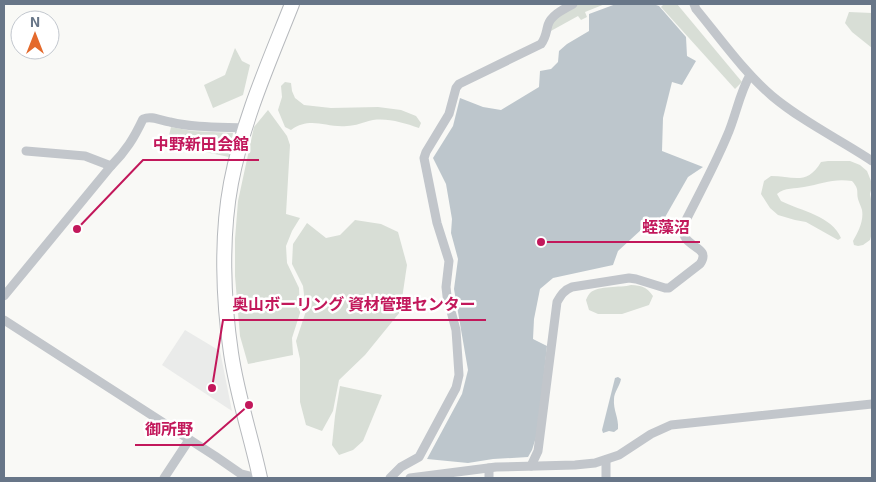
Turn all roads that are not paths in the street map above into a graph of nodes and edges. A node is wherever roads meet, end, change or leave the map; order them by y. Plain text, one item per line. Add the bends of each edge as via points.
1 (292, 4) edge
2 (573, 4) edge
3 (694, 4) edge
4 (750, 75) junction
5 (245, 128) junction
6 (26, 152) dead end
7 (872, 161) edge
8 (111, 166) junction
9 (4, 296) edge
10 (4, 320) edge
11 (872, 404) edge
12 (189, 440) junction
13 (606, 460) junction
14 (531, 466) junction
15 (489, 468) junction
16 (164, 478) edge
17 (259, 478) edge
18 (390, 478) edge
19 (410, 478) edge
20 (489, 478) edge
21 (606, 478) edge

1 - 5 highway
2 - 18 street via 554,15 541,44 459,84 449,114 426,152 424,158 449,261 446,287 456,330 459,375 456,388 419,457
3 - 4 street
4 - 7 street via 792,112
4 - 14 street via 744,84 728,135 682,226 683,237 702,251 704,260 669,288 629,278 572,287 566,289 557,302 538,451
5 - 8 street via 194,126 145,118 134,139
5 - 17 highway via 227,210 226,285 231,354
6 - 8 street via 85,156
8 - 9 street
10 - 12 street
11 - 13 street via 672,425
12 - 16 street
12 - 17 street via 241,474
13 - 14 street
13 - 21 street
14 - 15 street
15 - 19 street
15 - 20 street

